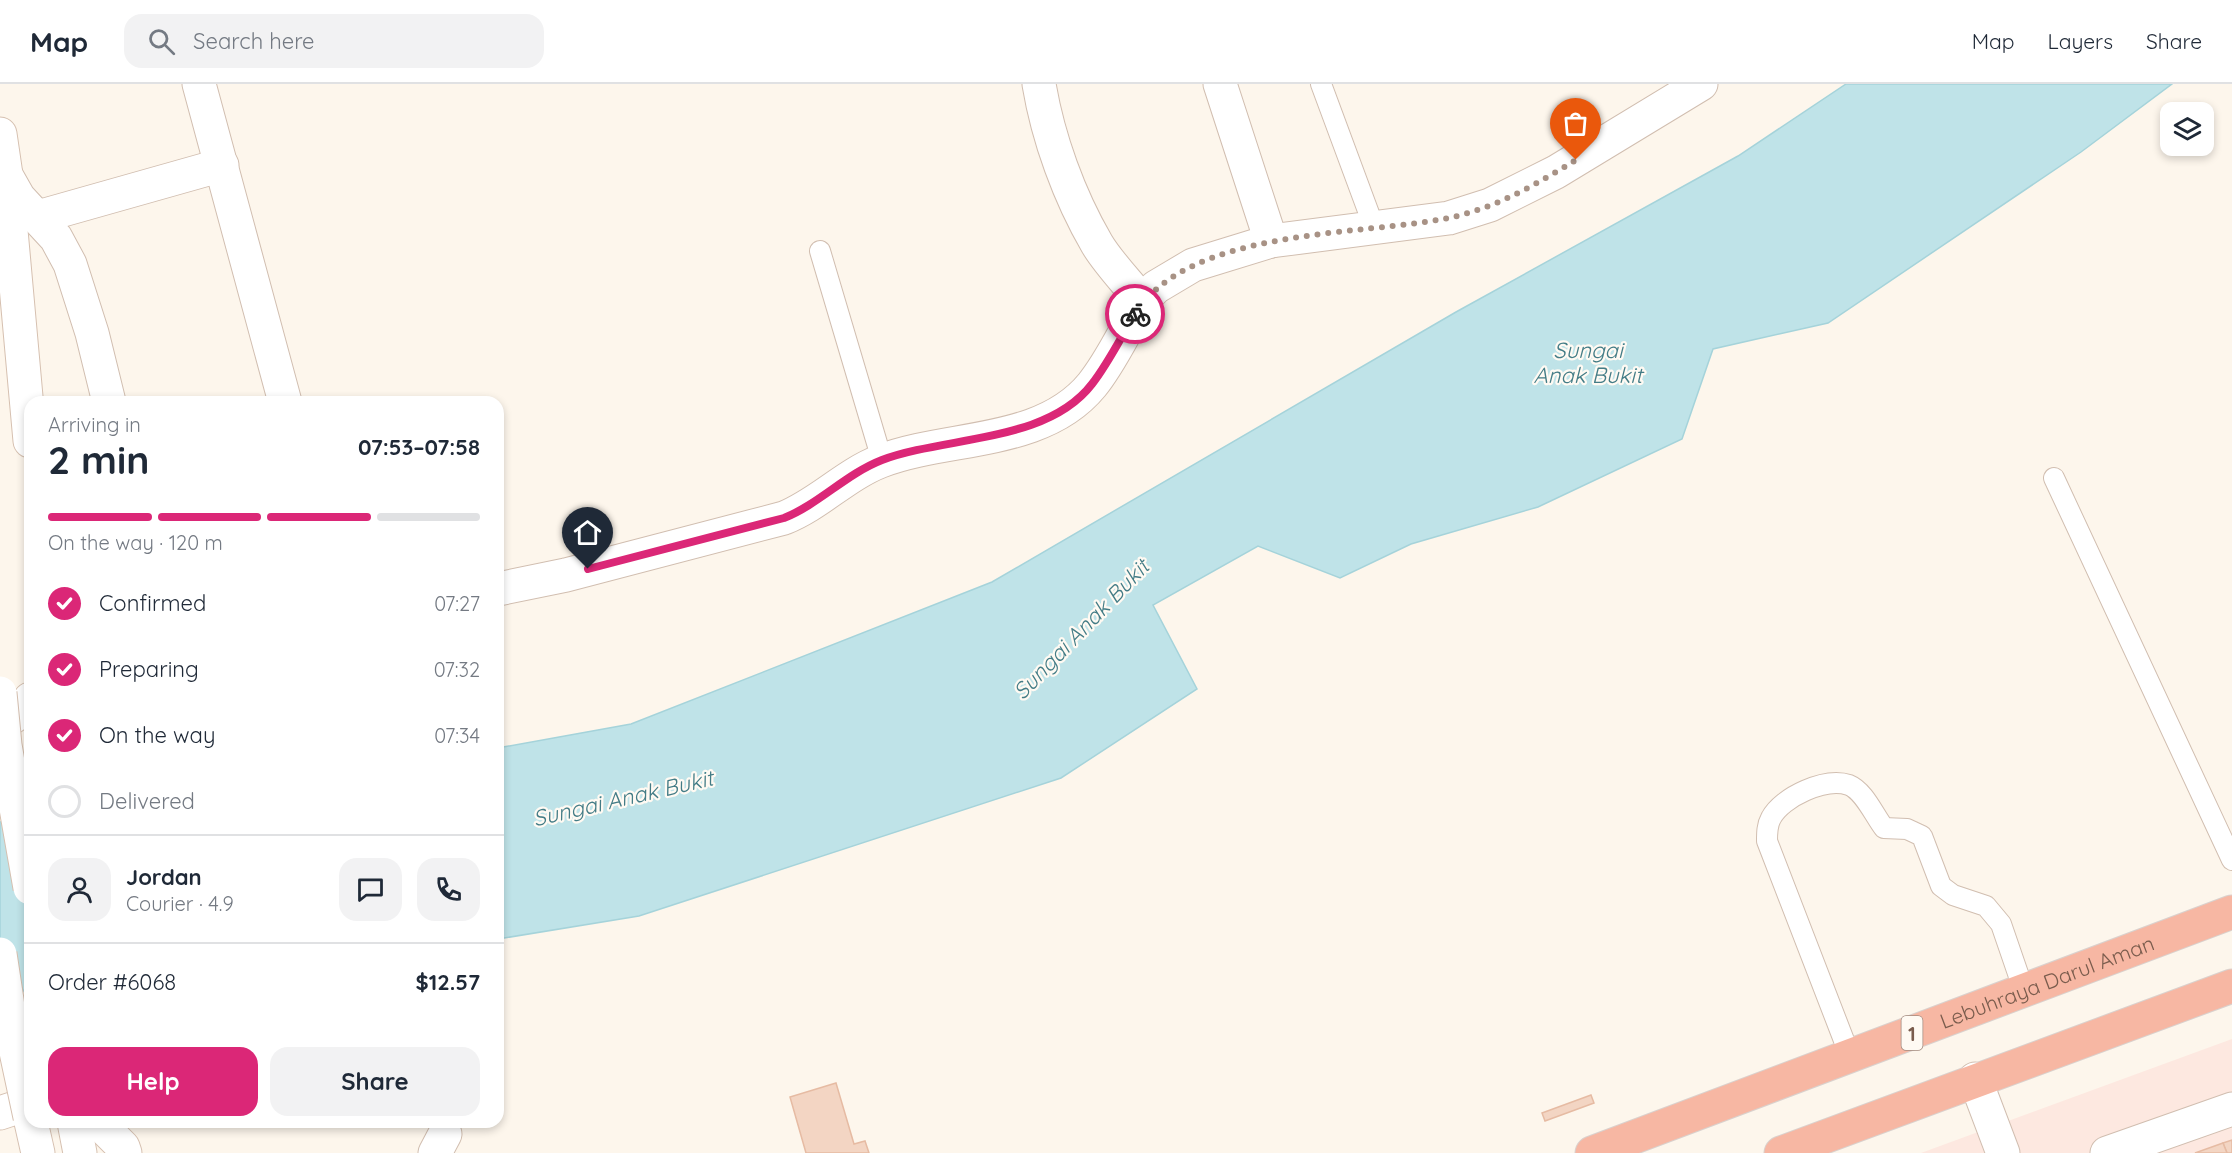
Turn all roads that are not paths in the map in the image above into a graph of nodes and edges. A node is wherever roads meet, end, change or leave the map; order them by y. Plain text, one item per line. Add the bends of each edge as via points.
1 (199, 84) edge
2 (1039, 84) edge
3 (1220, 84) edge
4 (1321, 84) edge
5 (1701, 84) edge
6 (0, 134) edge
7 (222, 165) junction
8 (6, 175) junction
9 (38, 217) junction
10 (1374, 227) junction
11 (1271, 241) junction
12 (820, 251) dead end
13 (1143, 302) junction
14 (26, 396) edge
15 (108, 396) edge
16 (283, 396) edge
17 (882, 460) junction
18 (2054, 478) dead end
19 (504, 588) edge
20 (0, 693) edge
21 (24, 709) edge
22 (0, 726) edge
23 (24, 854) edge
24 (2232, 860) edge
25 (2232, 912) edge
26 (0, 954) edge
27 (2232, 986) edge
28 (2024, 991) junction
29 (1850, 1056) junction
30 (1975, 1079) junction
31 (24, 1088) edge
32 (24, 1105) edge
33 (2232, 1109) edge
34 (0, 1113) edge
35 (32, 1128) edge
36 (75, 1128) edge
37 (105, 1128) edge
38 (38, 1153) edge
39 (80, 1153) edge
40 (125, 1153) edge
41 (1592, 1153) edge
42 (1781, 1153) edge
43 (2003, 1153) edge
44 (2107, 1153) edge

1 - 7 street
2 - 13 street via 1075,201 1098,245
3 - 11 street
4 - 10 lane
5 - 10 street via 1511,195 1449,218
6 - 8 street
7 - 9 street
7 - 16 street
8 - 9 street via 19,198
8 - 14 street
9 - 15 street via 56,238 70,264
10 - 11 street
11 - 13 street via 1193,265 1156,287
12 - 17 lane
13 - 17 street via 1092,385 1055,415 1032,425
17 - 19 street via 856,472 804,510 784,518
18 - 24 lane
20 - 23 street, bridge
21 - 22 street
25 - 28 highway, Lebuhraya Darul Aman / 1
26 - 31 street, bridge
27 - 30 highway
28 - 29 highway, Lebuhraya Darul Aman / 1
28 - 29 lane via 2001,924 1986,906 1947,892 1937,877 1922,836 1907,829 1884,828 1850,786 1829,784 1806,790 1771,817 1767,841
29 - 41 highway, Lebuhraya Darul Aman / 1
30 - 42 highway
30 - 43 street
32 - 34 street
33 - 44 street
35 - 38 street
36 - 39 street
37 - 40 street

